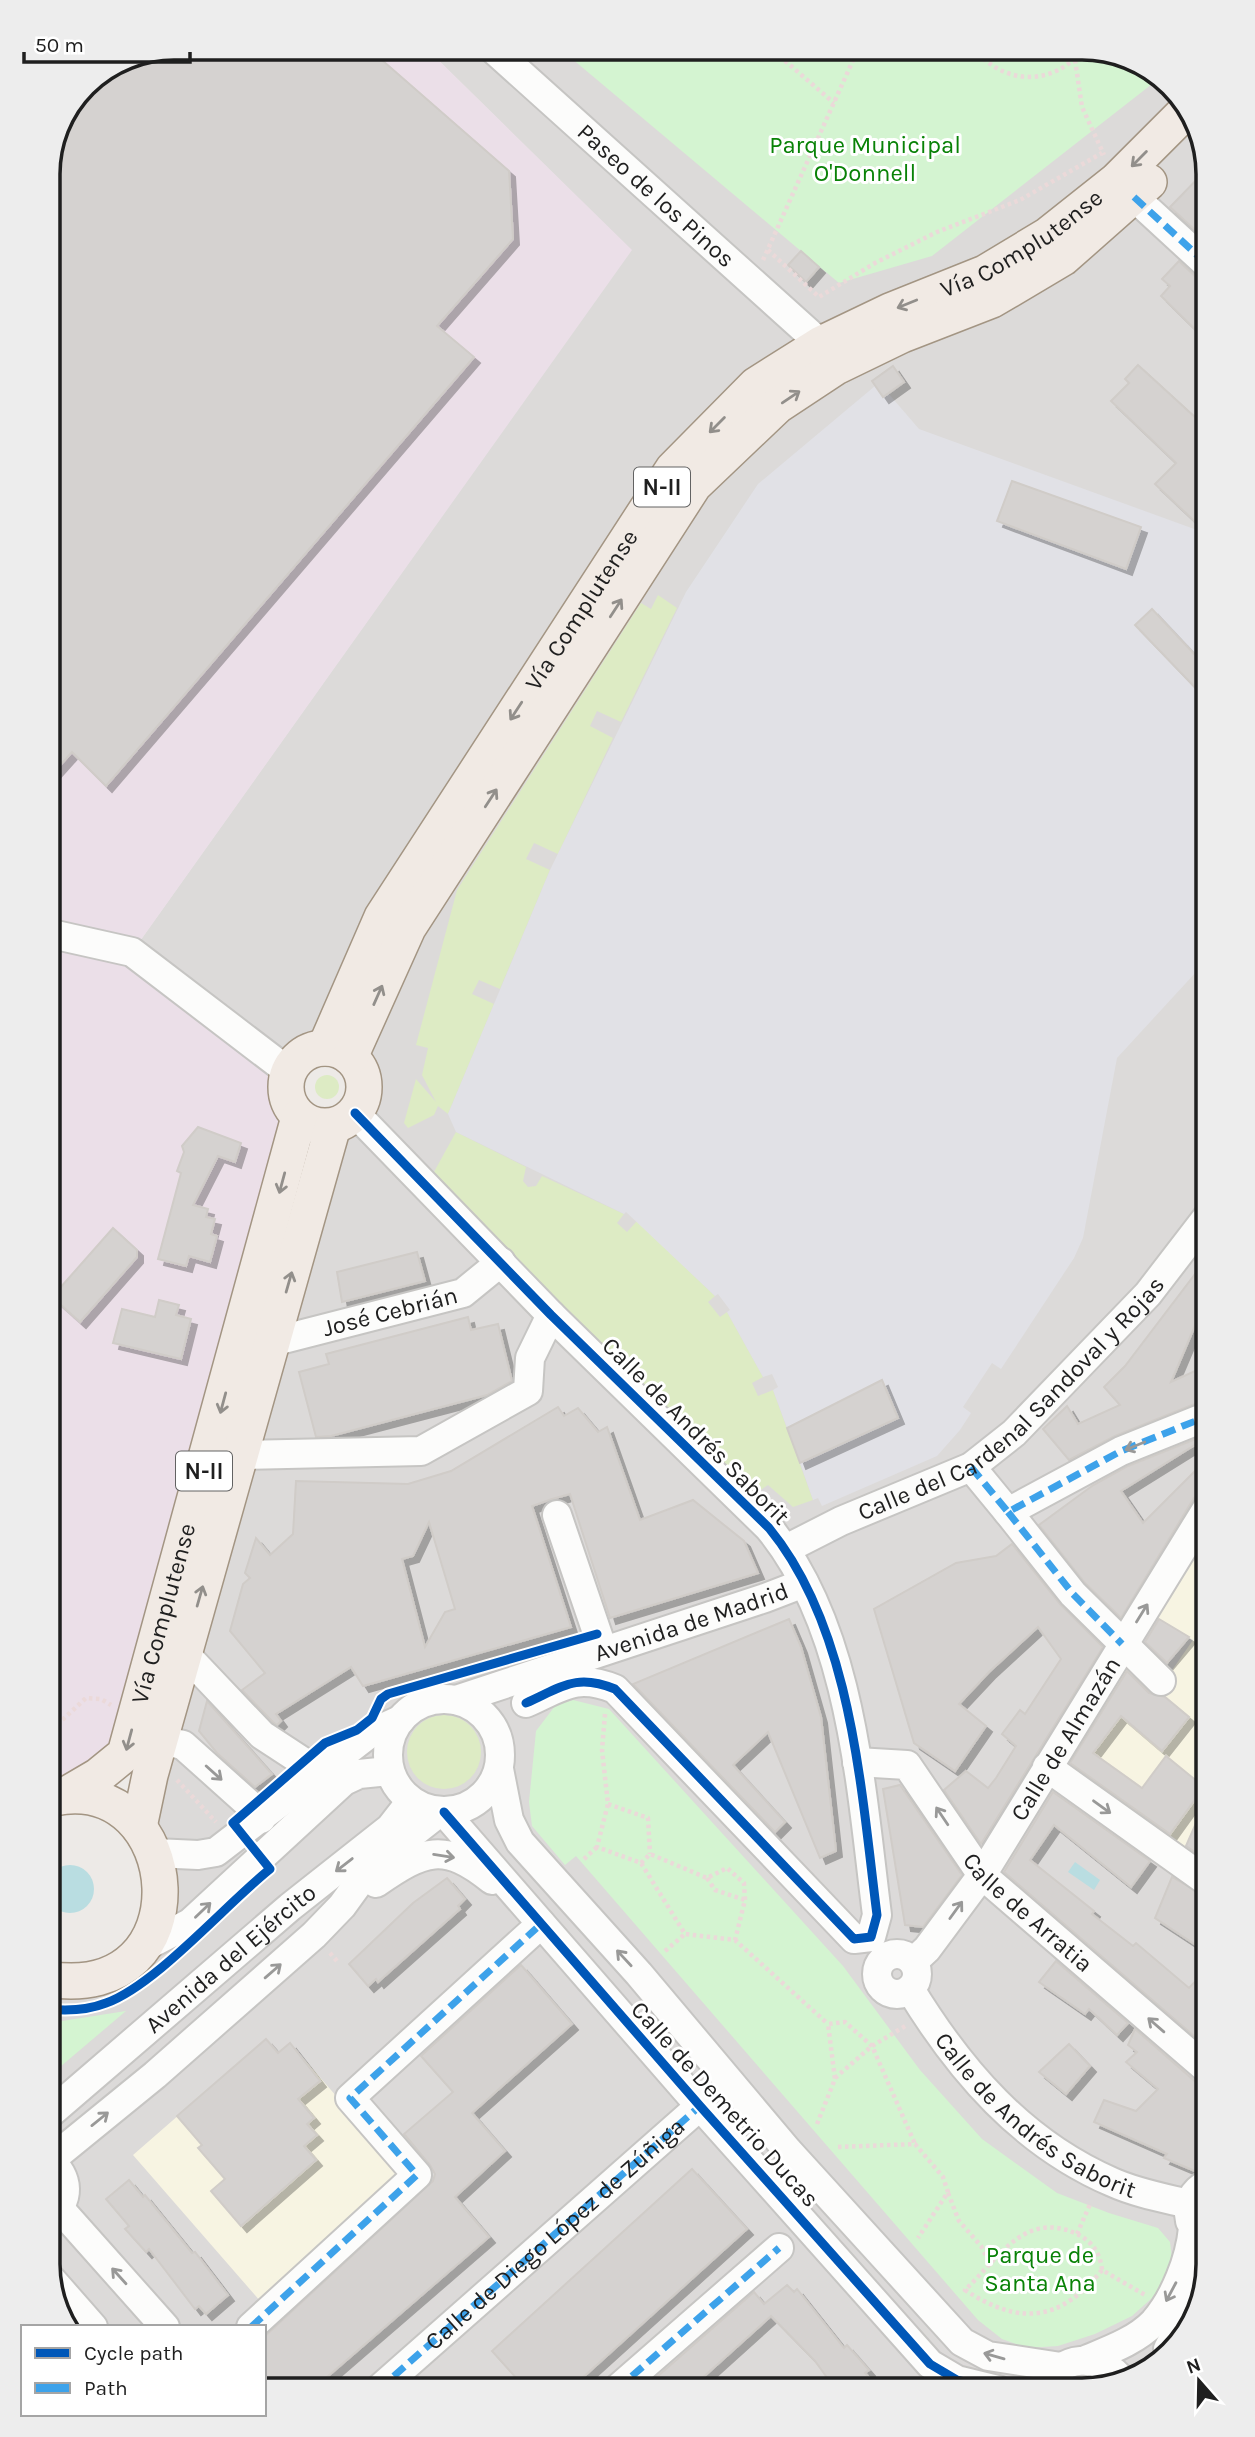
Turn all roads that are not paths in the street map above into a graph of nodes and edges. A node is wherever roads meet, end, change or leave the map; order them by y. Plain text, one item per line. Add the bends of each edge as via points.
1 (505, 60) edge
2 (1180, 117) edge
3 (1190, 140) edge
4 (1134, 197) junction
5 (1196, 254) edge
6 (821, 344) junction
7 (60, 936) edge
8 (338, 1052) junction
9 (289, 1072) junction
10 (299, 1117) junction
11 (344, 1119) junction
12 (1196, 1222) edge
13 (501, 1262) junction
14 (551, 1315) junction
15 (272, 1342) junction
16 (1196, 1421) edge
17 (239, 1455) junction
18 (971, 1466) junction
19 (1008, 1512) junction
20 (557, 1515) dead end
21 (1196, 1526) edge
22 (786, 1549) junction
23 (804, 1583) junction
24 (1122, 1644) junction
25 (184, 1653) junction
26 (591, 1654) junction
27 (1161, 1681) dead end
28 (456, 1700) junction
29 (526, 1703) junction
30 (400, 1720) junction
31 (160, 1740) junction
32 (499, 1757) junction
33 (857, 1762) junction
34 (1047, 1767) junction
35 (317, 1771) junction
36 (389, 1771) junction
37 (60, 1795) edge
38 (60, 1797) edge
39 (411, 1801) junction
40 (443, 1812) junction
41 (261, 1819) junction
42 (147, 1840) junction
43 (1196, 1873) edge
44 (982, 1875) junction
45 (342, 1906) junction
46 (534, 1917) junction
47 (146, 1946) junction
48 (911, 1975) joint
49 (60, 1981) edge
50 (1196, 2060) edge
51 (60, 2105) edge
52 (700, 2106) junction
53 (60, 2150) edge
54 (60, 2171) edge
55 (60, 2202) edge
56 (60, 2219) edge
57 (1196, 2224) edge
58 (1196, 2228) edge
59 (779, 2248) dead end
60 (64, 2294) edge
61 (91, 2325) edge
62 (162, 2325) edge
63 (253, 2325) edge
64 (1088, 2359) junction
65 (1061, 2367) junction
66 (1114, 2372) edge
67 (392, 2377) edge
68 (931, 2377) edge
69 (630, 2378) edge
70 (1053, 2378) edge

1 - 6 street, Paseo de los Pinos
2 -> 6 main road, Vía Complutense / N-II via 1116,181 1048,235 985,273
3 - 4 main road, Vía Complutense / N-II
4 - 5 street
8 -> 4 main road, Vía Complutense / N-II via 408,928 694,485 777,406 836,367 992,300 1063,258
6 -> 8 main road, Vía Complutense / N-II via 756,385 673,469 382,917
7 - 9 street via 132,952
8 - 9 main road via 302,1056
8 - 11 main road, N-II via 364,1080 362,1100
9 - 10 main road via 286,1095
10 - 11 main road via 309,1123
10 -> 37 main road, Vía Complutense / N-II via 125,1754 98,1776
11 - 13 street, Calle de Andrés Saborit
15 -> 11 main road, Vía Complutense / N-II
12 - 18 street, Calle del Cardenal Sandoval y Rojas via 1138,1304 1014,1433
13 - 14 street, Calle de Andrés Saborit
13 - 15 street, José Cebrián via 463,1293
14 - 17 street via 530,1359 528,1391 421,1451
14 - 22 street, Calle de Andrés Saborit via 761,1519
15 - 17 main road, Vía Complutense / N-II
16 -> 19 street via 1121,1451
25 -> 17 main road, Vía Complutense / N-II
18 - 19 street
18 - 22 street, Calle del Cardenal Sandoval y Rojas
19 - 24 street via 1073,1594
20 - 26 street
24 -> 21 street, Calle de Almazán
22 - 23 street, Calle de Andrés Saborit
23 - 26 street, Avenida de Madrid
23 - 33 street, Calle de Andrés Saborit via 835,1665
24 - 27 street
24 - 34 street, Calle de Almazán
25 - 31 main road, Vía Complutense / N-II
25 - 35 street via 262,1735
26 - 28 street, Avenida de Madrid
26 - 29 street, Avenida de Madrid via 550,1678
28 - 30 street via 425,1702
28 - 32 street via 485,1716
29 - 32 street, Avenida de Madrid
29 - 33 street, Calle de Andrés Saborit via 592,1679 615,1689 854,1939 871,1937 877,1915
30 - 35 street via 369,1734
30 - 36 street via 387,1753
31 -> 41 street via 183,1745
31 - 42 main road, Vía Complutense / N-II
32 - 40 street via 491,1786 479,1800
65 -> 32 street, Calle de Demetrio Ducas via 988,2356 962,2342 936,2316 520,1842 509,1820
44 -> 33 street, Calle de Arratia via 907,1765
34 -> 43 street
34 - 44 street, Calle de Almazán
35 - 41 street
36 - 39 street
47 -> 36 street via 190,1923 344,1781 359,1774
38 - 42 main road, N-II via 96,1800 120,1811
39 - 40 street
39 -> 51 street, Avenida del Ejército via 390,1828 290,1907
40 - 45 street, Avenida del Ejército via 371,1866
40 - 46 street, Calle de Demetrio Ducas
41 - 42 street via 216,1852 198,1855
42 - 47 main road, N-II via 162,1883 161,1902
48 -> 44 street, Calle de Almazán
50 -> 44 street, Calle de Arratia
45 -> 46 street, Avenida del Ejército via 408,1861 438,1853 469,1862
53 -> 45 street, Avenida del Ejército via 155,2075
46 - 52 street, Calle de Demetrio Ducas
46 - 63 street via 350,2098 417,2175
47 - 49 main road via 99,1978
48 - 57 street, Calle de Andrés Saborit via 925,2014 969,2075 1009,2117 1111,2182
52 - 67 street, Calle de Diego López de Zúñiga
52 - 68 street, Calle de Demetrio Ducas
54 - 55 street via 65,2192
62 -> 56 street
58 -> 64 street via 1191,2250 1154,2321 1135,2337
59 - 69 street
60 - 61 street
64 - 65 street
64 - 66 street
65 - 70 street

